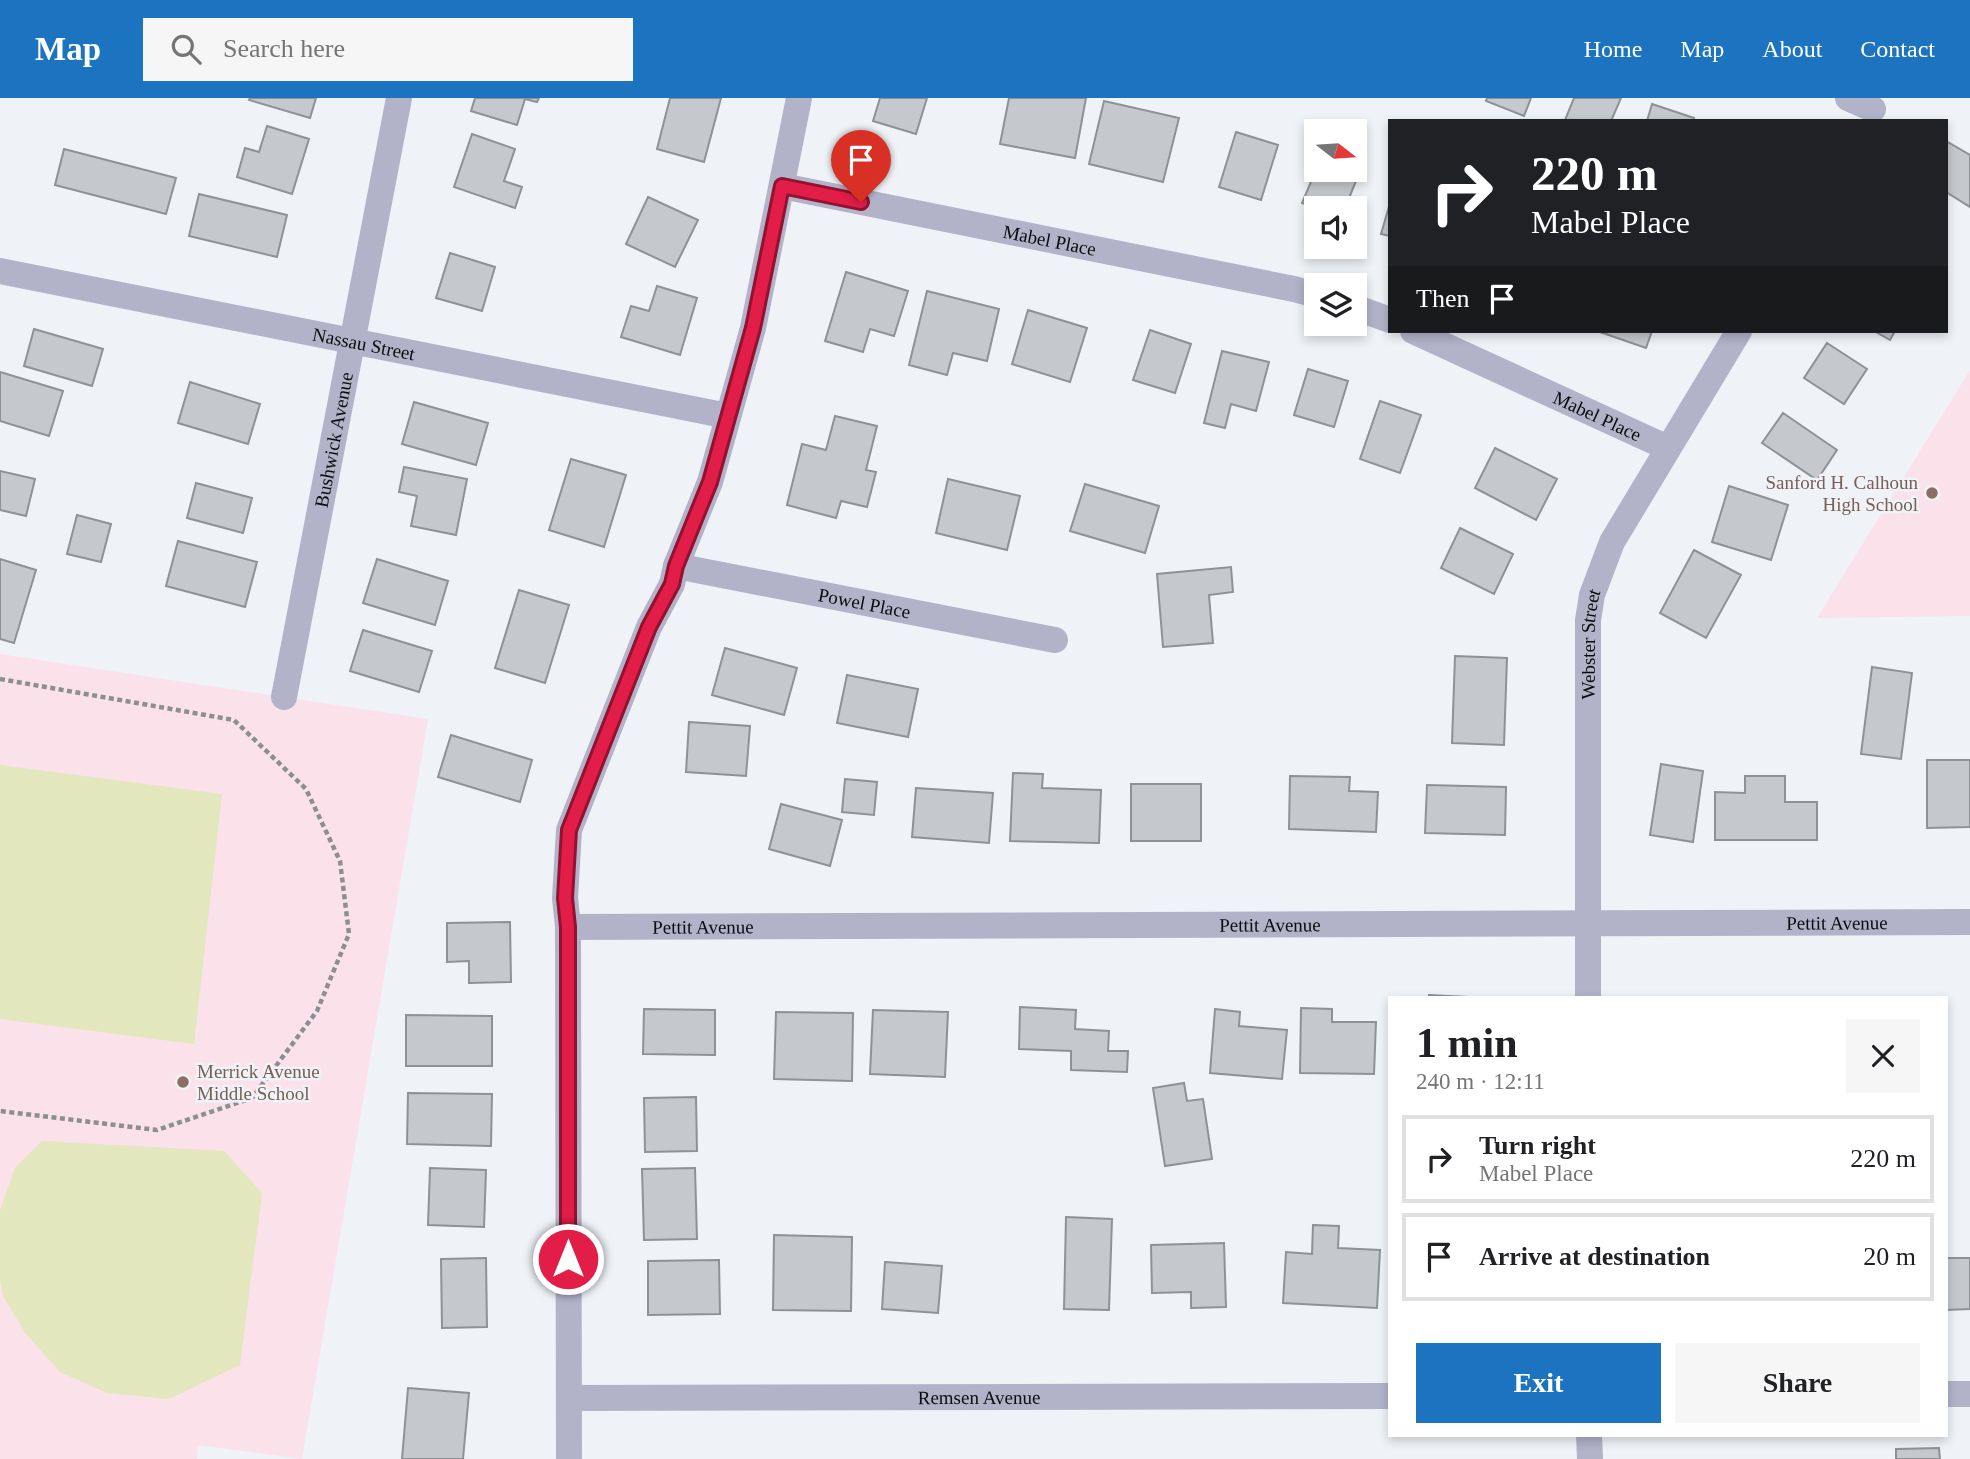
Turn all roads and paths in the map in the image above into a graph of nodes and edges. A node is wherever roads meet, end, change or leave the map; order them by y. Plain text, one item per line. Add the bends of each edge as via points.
1 (399, 98) edge
2 (799, 98) edge
3 (1848, 98) edge
4 (1873, 109) edge
5 (782, 186) junction
6 (0, 271) edge
7 (1304, 292) edge
8 (1367, 312) edge
9 (1388, 319) edge
10 (1417, 333) edge
11 (1738, 333) edge
12 (351, 341) junction
13 (728, 416) junction
14 (1668, 449) junction
15 (676, 566) junction
16 (1055, 640) dead end
17 (0, 680) edge
18 (284, 697) dead end
19 (1970, 922) edge
20 (1587, 924) junction
21 (568, 927) junction
22 (1588, 996) edge
23 (0, 1111) edge
24 (1948, 1394) edge
25 (1970, 1394) edge
26 (1388, 1396) edge
27 (569, 1398) junction
28 (1590, 1437) edge
29 (569, 1459) edge
30 (1590, 1459) edge

1 - 12 street, Bushwick Avenue
2 - 5 street
3 - 4 street
5 - 7 street, Mabel Place
5 - 13 street via 753,328
6 - 12 street, Nassau Street
8 - 9 street
10 - 14 street, Mabel Place
11 - 14 street, Webster Street
12 - 13 street, Nassau Street
12 - 18 street, Bushwick Avenue
13 - 15 street via 710,482
14 - 20 street, Webster Street via 1612,542 1592,595 1588,620
15 - 16 street, Powel Place
15 - 21 street via 569,830
17 - 23 path via 234,720 306,789 340,861 349,934 317,1011 252,1098 157,1130
19 - 20 street, Pettit Avenue
20 - 21 street, Pettit Avenue
20 - 22 street, Webster Street
21 - 27 street
24 - 25 street
26 - 27 street, Remsen Avenue
27 - 29 street
28 - 30 street

